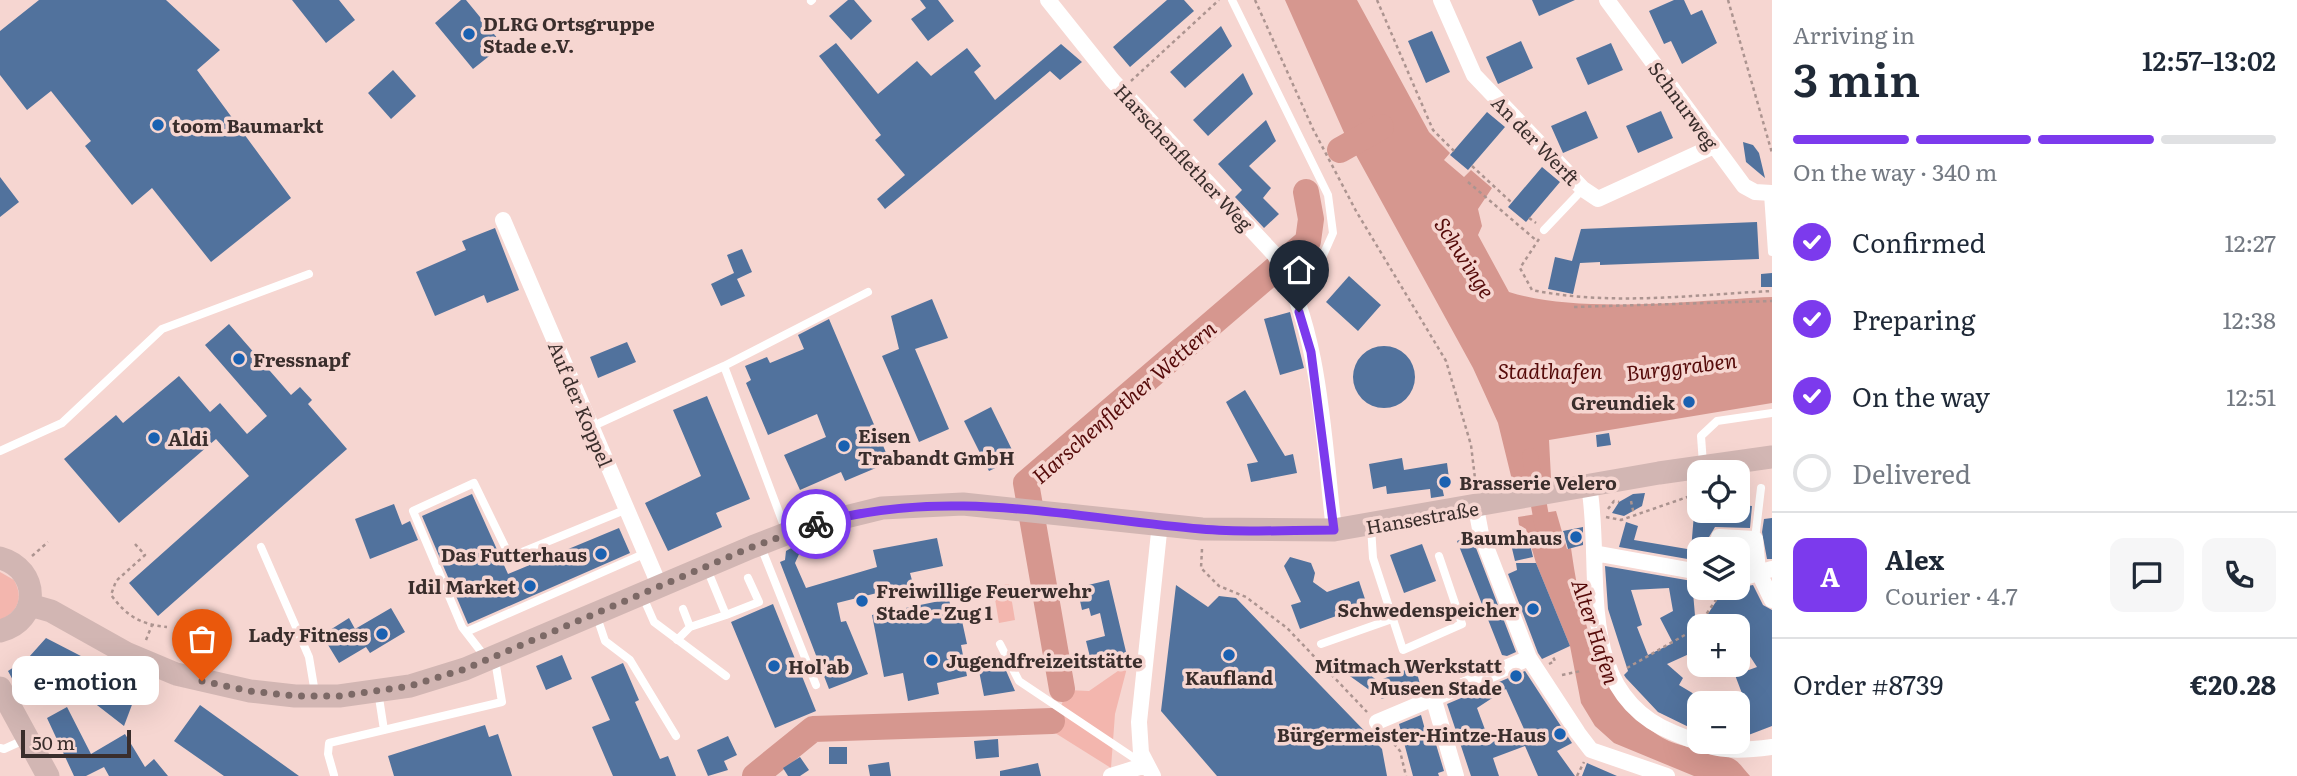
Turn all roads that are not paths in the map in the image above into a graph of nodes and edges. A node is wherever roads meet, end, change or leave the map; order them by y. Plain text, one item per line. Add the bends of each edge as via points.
1 (1048, 0) edge
2 (1232, 0) edge
3 (1441, 0) edge
4 (1607, 0) edge
5 (1714, 146) junction
6 (1583, 189) junction
7 (1770, 194) edge
8 (503, 220) dead end
9 (1544, 230) road end
10 (1772, 252) edge
11 (309, 274) dead end
12 (1293, 291) junction
13 (868, 292) dead end
14 (724, 366) junction
15 (1772, 413) edge
16 (591, 426) junction
17 (0, 450) edge
18 (1772, 457) edge
19 (1703, 460) edge
20 (1749, 460) edge
21 (1687, 469) edge
22 (1589, 486) junction
23 (1761, 488) dead end
24 (1477, 501) junction
25 (626, 509) junction
26 (1160, 523) junction
27 (1371, 526) junction
28 (1334, 530) junction
29 (787, 533) junction
30 (1750, 538) edge
31 (1755, 538) junction
32 (760, 544) junction
33 (261, 547) dead end
34 (646, 553) junction
35 (1594, 553) junction
36 (1439, 556) dead end
37 (0, 558) edge
38 (706, 566) junction
39 (1687, 570) edge
40 (1765, 570) edge
41 (748, 578) dead end
42 (651, 591) junction
43 (1772, 600) edge
44 (30, 605) junction
45 (683, 609) dead end
46 (596, 614) junction
47 (726, 615) junction
48 (1392, 619) junction
49 (690, 627) junction
50 (0, 631) edge
51 (466, 632) junction
52 (677, 639) junction
53 (1000, 644) dead end
54 (1321, 644) dead end
55 (1529, 658) junction
56 (491, 659) junction
57 (726, 676) dead end
58 (816, 685) dead end
59 (0, 688) edge
60 (378, 691) junction
61 (316, 696) junction
62 (1433, 697) junction
63 (1377, 722) road end
64 (384, 730) junction
65 (676, 736) dead end
66 (27, 739) junction
67 (1772, 747) edge
68 (0, 748) edge
69 (1150, 771) edge
70 (334, 775) edge
71 (48, 776) edge
72 (1111, 776) edge
73 (1456, 776) edge
74 (1667, 776) edge

1 - 12 street, Harschenflether Weg via 1121,90 1274,254
2 - 12 lane via 1328,195 1333,233 1321,260
3 - 6 street, An der Werft via 1474,75
4 - 5 street, Schnurweg
5 - 6 street, An der Werft via 1598,199
5 - 7 street, Schnurweg via 1744,186
6 - 9 lane
7 - 10 lane
8 - 16 street, Auf der Koppel
11 - 17 lane via 162,329 62,423
12 - 28 street, Harschenflether Weg via 1311,352
13 - 14 lane
14 - 16 lane
14 - 29 lane
15 - 19 lane via 1717,421 1701,436
16 - 25 street, Auf der Koppel
18 - 20 main road, Hansestraße
21 - 22 main road, Hansestraße
22 - 24 main road, Hansestraße via 1515,500
22 - 35 street
23 - 31 lane
24 - 27 main road, Hansestraße
24 - 55 street via 1481,534
25 - 34 street, Auf der Koppel
25 - 51 lane via 510,558 474,483 413,511
26 - 28 main road, Hansestraße via 1202,529
26 - 29 main road, Hansestraße via 963,504 882,508
26 - 69 street via 1139,722 1141,753
27 - 28 main road, Hansestraße
27 - 48 lane via 1373,558
29 - 32 main road, Hansestraße
30 - 31 street
31 - 40 street
32 - 38 main road, Hansestraße
32 - 58 lane
33 - 61 lane via 309,657
34 - 42 street, Auf der Koppel
34 - 51 lane
35 - 39 street
35 - 67 street via 1598,629 1622,696 1658,726 1701,744 1737,752
36 - 48 lane via 1462,624 1403,650
37 - 44 main road via 26,574
38 - 42 main road, Hansestraße
38 - 47 lane
40 - 43 street
41 - 47 lane via 759,602
42 - 46 main road, Hansestraße
42 - 52 lane via 654,622
44 - 50 main road via 18,623
44 - 61 main road, Hansestraße via 51,611 126,653 176,674 250,691
45 - 49 lane
46 - 56 main road, Hansestraße
46 - 65 lane via 605,641 630,660
47 - 49 lane
48 - 54 lane
49 - 52 lane
51 - 56 lane
52 - 57 lane
53 - 69 lane via 1027,688
55 - 62 street
55 - 74 street via 1591,750
56 - 60 main road, Hansestraße via 410,686
56 - 64 lane via 502,702
59 - 66 main road
60 - 61 main road, Hansestraße
60 - 64 lane
62 - 63 street
62 - 73 street
64 - 70 lane via 329,743
66 - 68 lane
66 - 71 main road
69 - 72 street

